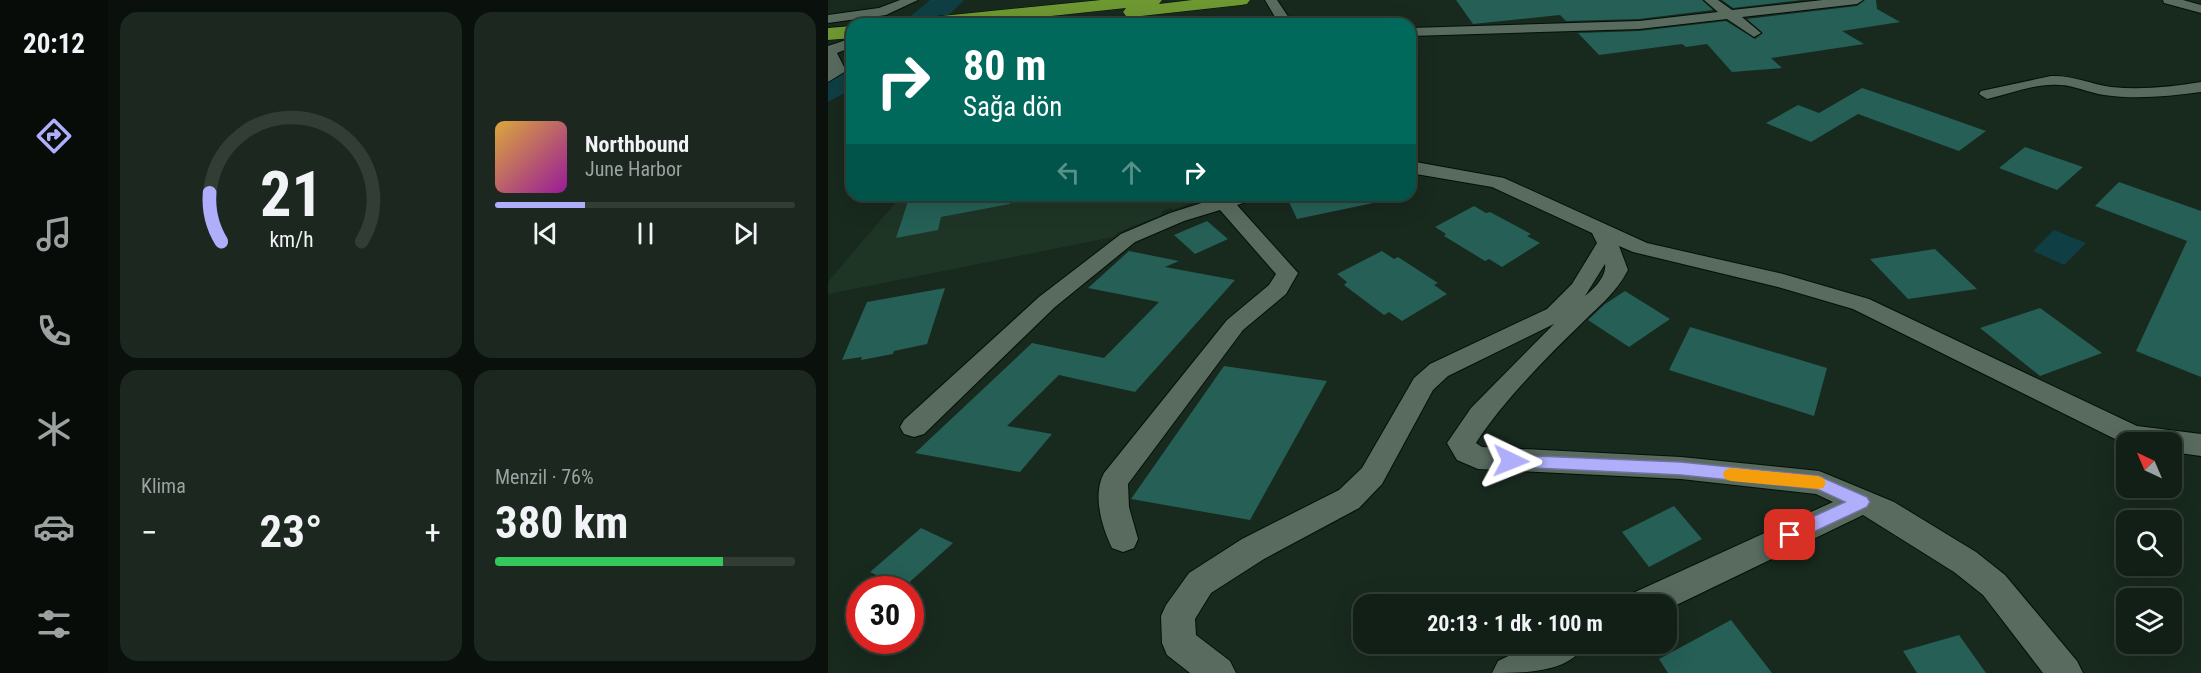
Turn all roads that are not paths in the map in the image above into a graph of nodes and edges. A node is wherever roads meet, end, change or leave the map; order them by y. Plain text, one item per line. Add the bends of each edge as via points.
1 (912, 0) edge
2 (1153, 0) edge
3 (1241, 0) edge
4 (1271, 0) edge
5 (1710, 0) edge
6 (1857, 0) edge
7 (2169, 0) edge
8 (2201, 9) edge
9 (1731, 15) junction
10 (1037, 18) edge
11 (1046, 18) edge
12 (1282, 18) edge
13 (828, 20) edge
14 (846, 32) edge
15 (1416, 32) edge
16 (1754, 33) dead end
17 (828, 34) edge
18 (846, 42) edge
19 (828, 44) edge
20 (846, 44) edge
21 (828, 77) edge
22 (2201, 87) edge
23 (1987, 94) dead end
24 (1416, 168) edge
25 (1213, 201) edge
26 (1223, 201) edge
27 (1603, 237) junction
28 (914, 427) dead end
29 (2201, 445) edge
30 (1862, 502) junction
31 (1123, 538) dead end
32 (1666, 594) edge
33 (1548, 654) edge
34 (1218, 673) edge
35 (1510, 673) edge
36 (2066, 673) edge

1 - 13 street via 881,12
2 - 10 highway
3 - 11 highway
4 - 12 street
5 - 9 street
6 - 9 street
7 - 8 street
9 - 15 street via 1639,25
9 - 16 street
14 - 17 highway
18 - 19 highway
20 - 21 street via 829,51 838,71
22 - 23 street via 2172,92 2117,92 2047,80
24 - 27 street via 1497,182
25 - 28 street via 1128,238 1107,253 1047,302
26 - 31 street via 1287,273 1278,289 1235,325 1114,481 1114,507
27 - 29 street via 1783,280 1861,304 2133,436
27 - 30 street via 1617,270 1611,281 1480,415 1461,443 1467,452 1478,458 1511,461 1681,468 1819,483
27 - 34 street via 1580,288 1555,314 1460,358 1423,384 1372,476 1349,499 1253,549 1200,583 1178,616 1179,643
30 - 32 street
30 - 36 street via 1920,533 1994,585
33 - 35 street

